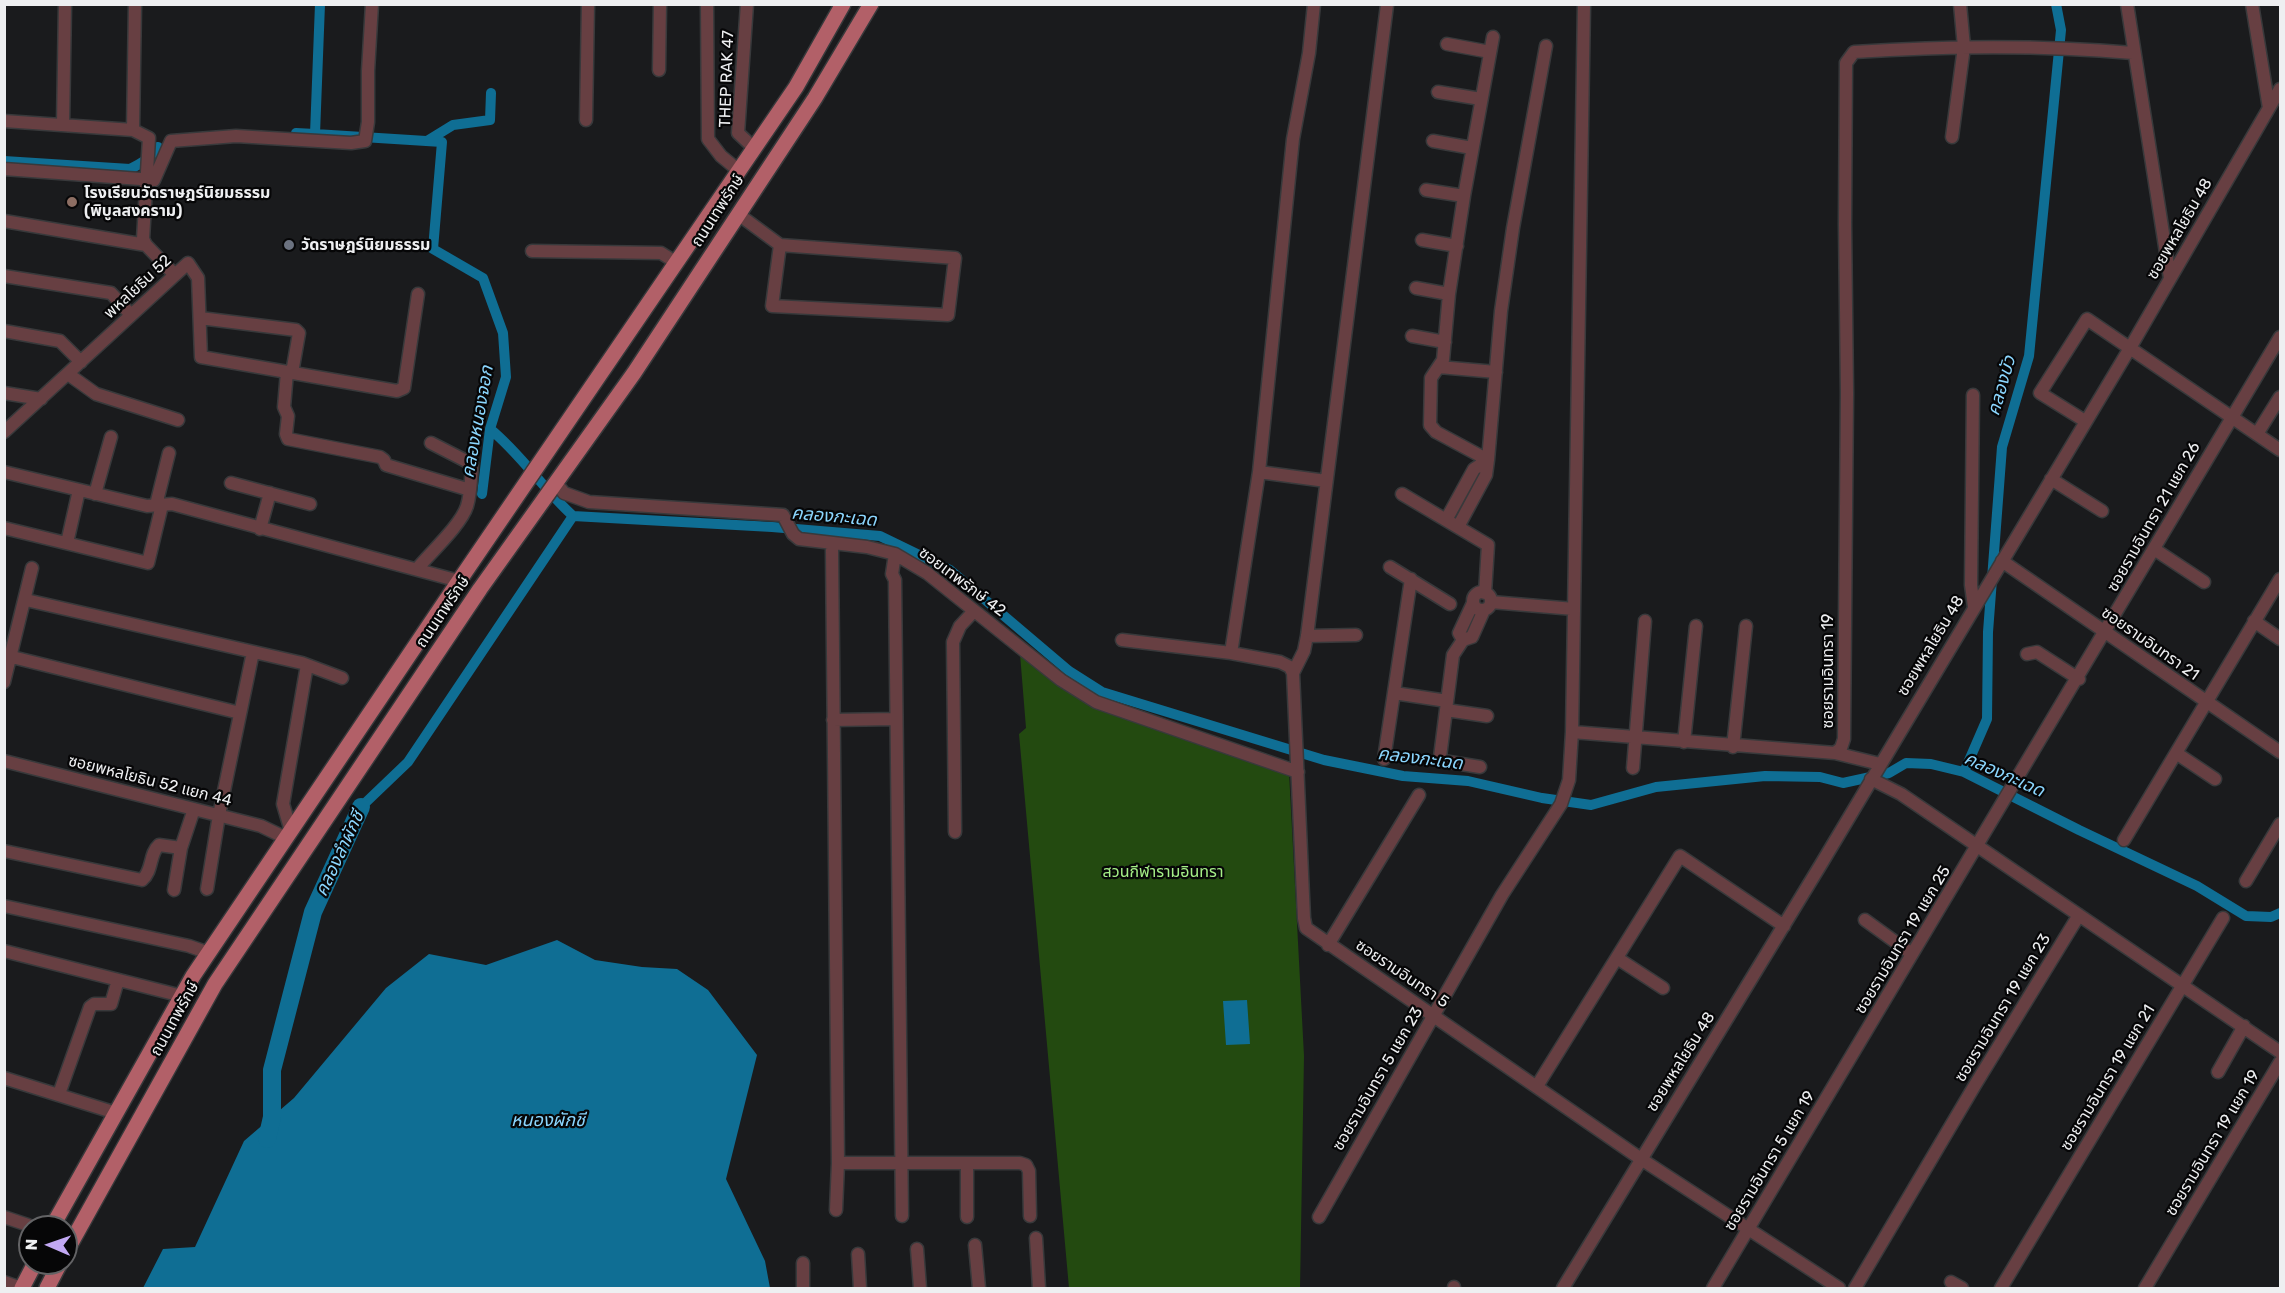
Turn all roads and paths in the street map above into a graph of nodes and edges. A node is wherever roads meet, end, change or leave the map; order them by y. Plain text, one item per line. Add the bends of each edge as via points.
1 (65, 4) edge
2 (135, 4) edge
3 (372, 4) edge
4 (588, 4) edge
5 (660, 4) edge
6 (707, 4) edge
7 (747, 4) edge
8 (843, 4) edge
9 (871, 4) edge
10 (1314, 4) edge
11 (1584, 4) edge
12 (1960, 4) edge
13 (2127, 4) edge
14 (2252, 4) edge
15 (1387, 5) edge
16 (1492, 38) dead end
17 (1447, 45) dead end
18 (1546, 46) dead end
19 (1964, 47) junction
20 (1490, 52) junction
21 (2133, 54) junction
22 (659, 70) dead end
23 (2280, 89) edge
24 (1438, 92) dead end
25 (1481, 99) junction
26 (2269, 108) junction
27 (586, 120) dead end
28 (4, 121) edge
29 (63, 125) junction
30 (133, 130) junction
31 (1952, 137) dead end
32 (1433, 141) dead end
33 (1472, 148) junction
34 (754, 149) junction
35 (4, 169) edge
36 (738, 170) junction
37 (148, 178) junction
38 (1426, 190) dead end
39 (1464, 196) junction
40 (738, 214) junction
41 (4, 221) edge
42 (1422, 240) dead end
43 (146, 245) junction
44 (780, 245) junction
45 (1456, 246) junction
46 (532, 251) dead end
47 (677, 263) junction
48 (175, 275) junction
49 (4, 276) edge
50 (2170, 278) junction
51 (1416, 288) dead end
52 (418, 294) dead end
53 (1449, 294) junction
54 (131, 315) junction
55 (200, 318) junction
56 (4, 332) edge
57 (1412, 336) dead end
58 (2280, 337) edge
59 (1445, 342) junction
60 (2130, 348) junction
61 (81, 362) junction
62 (1439, 367) junction
63 (1496, 372) junction
64 (290, 373) junction
65 (68, 374) junction
66 (4, 393) edge
67 (1972, 395) dead end
68 (2280, 398) edge
69 (41, 399) junction
70 (2231, 418) junction
71 (178, 420) dead end
72 (2085, 421) junction
73 (4, 432) edge
74 (2257, 434) junction
75 (111, 437) dead end
76 (431, 443) dead end
77 (2280, 450) edge
78 (169, 453) dead end
79 (1488, 460) junction
80 (4, 472) edge
81 (1259, 472) junction
82 (2051, 479) junction
83 (1326, 481) junction
84 (231, 483) dead end
85 (555, 486) junction
86 (79, 490) junction
87 (470, 490) junction
88 (270, 493) junction
89 (95, 494) junction
90 (1402, 494) dead end
91 (310, 504) dead end
92 (159, 505) junction
93 (2102, 510) dead end
94 (1446, 520) junction
95 (1458, 527) junction
96 (4, 528) edge
97 (260, 529) junction
98 (67, 543) junction
99 (2154, 549) junction
100 (832, 550) dead end
101 (895, 554) junction
102 (908, 561) junction
103 (2000, 565) junction
104 (1390, 567) dead end
105 (32, 568) dead end
106 (417, 569) junction
107 (1411, 579) junction
108 (2280, 579) edge
109 (895, 580) junction
110 (459, 581) junction
111 (2204, 582) dead end
112 (26, 600) junction
113 (1483, 602) junction
114 (1977, 602) junction
115 (1450, 604) dead end
116 (1574, 609) junction
117 (974, 611) junction
118 (1646, 621) dead end
119 (2254, 621) junction
120 (1696, 626) dead end
121 (1746, 626) dead end
122 (2106, 633) junction
123 (1356, 635) dead end
124 (1307, 636) junction
125 (2280, 639) edge
126 (1122, 640) dead end
127 (253, 652) junction
128 (1231, 653) junction
129 (2027, 654) dead end
130 (12, 657) junction
131 (307, 665) junction
132 (1293, 673) junction
133 (342, 678) dead end
134 (2079, 679) junction
135 (4, 682) edge
136 (1394, 693) junction
137 (2206, 702) junction
138 (1446, 706) junction
139 (240, 713) junction
140 (1487, 716) dead end
141 (896, 719) junction
142 (832, 720) junction
143 (1572, 732) junction
144 (1637, 737) junction
145 (1684, 742) junction
146 (1733, 747) junction
147 (2280, 752) edge
148 (1835, 753) junction
149 (2176, 753) junction
150 (1384, 759) dead end
151 (4, 761) edge
152 (1880, 764) junction
153 (1480, 766) dead end
154 (1633, 768) dead end
155 (1298, 772) junction
156 (1871, 779) junction
157 (2215, 779) dead end
158 (1419, 795) dead end
159 (2007, 797) joint
160 (194, 809) junction
161 (219, 815) junction
162 (2280, 824) edge
163 (955, 832) dead end
164 (289, 834) junction
165 (2124, 840) dead end
166 (1978, 846) junction
167 (181, 848) junction
168 (4, 851) edge
169 (2246, 881) dead end
170 (207, 889) dead end
171 (174, 890) dead end
172 (4, 906) edge
173 (2079, 915) junction
174 (2223, 918) dead end
175 (1865, 920) dead end
176 (1784, 926) junction
177 (1328, 945) junction
178 (4, 951) edge
179 (209, 953) junction
180 (1912, 954) junction
181 (1617, 958) junction
182 (118, 980) junction
183 (2184, 985) junction
184 (1663, 988) dead end
185 (182, 996) junction
186 (1434, 1016) junction
187 (2244, 1026) junction
188 (1855, 1051) joint
189 (2280, 1052) edge
190 (2280, 1062) edge
191 (2218, 1072) dead end
192 (4, 1078) edge
193 (1537, 1086) junction
194 (59, 1094) junction
195 (116, 1113) junction
196 (1641, 1159) junction
197 (838, 1163) junction
198 (903, 1164) junction
199 (967, 1164) junction
200 (62, 1208) junction
201 (836, 1210) dead end
202 (58, 1215) edge
203 (85, 1216) junction
204 (902, 1216) dead end
205 (1030, 1216) dead end
206 (967, 1217) dead end
207 (1319, 1217) dead end
208 (78, 1229) edge
209 (1748, 1230) junction
210 (1036, 1238) dead end
211 (975, 1245) dead end
212 (916, 1249) dead end
213 (858, 1254) dead end
214 (802, 1263) dead end
215 (4, 1282) edge
216 (22, 1288) edge
217 (803, 1288) edge
218 (860, 1288) edge
219 (920, 1288) edge
220 (979, 1288) edge
221 (1040, 1288) edge
222 (1563, 1288) edge
223 (1713, 1288) edge
224 (1839, 1288) edge
225 (1855, 1288) edge
226 (2001, 1288) edge
227 (2145, 1288) edge

1 - 29 street
2 - 30 street
3 - 37 street via 365,141 236,136 171,141 157,177
4 - 27 street
5 - 22 street
6 - 36 street via 708,139
7 - 34 street, THEP RAK 47 via 738,133
8 - 34 main road, ถนนเทพรักษ์ via 796,87
9 - 40 main road, ถนนเทพรักษ์
10 - 81 street via 1293,139
11 - 116 street, ซอยรามอินทรา 5 แยก 23
12 - 19 street
13 - 21 street
14 - 26 street
15 - 83 street
16 - 20 street
17 - 20 street
18 - 63 street via 1513,228
19 - 21 street via 2073,48
19 - 31 street
19 - 148 street, ซอยรามอินทรา 19 via 1854,51 1846,63 1844,739
20 - 25 street
21 - 50 street
23 - 26 street, ซอยพหลโยธิน 48
24 - 25 street
25 - 33 street
26 - 50 street, ซอยพหลโยธิน 48
28 - 29 street
29 - 30 street
30 - 37 street via 149,138
32 - 33 street
33 - 39 street
34 - 36 main road, ถนนเทพรักษ์
35 - 37 street
36 - 47 main road, ถนนเทพรักษ์
37 - 43 street
38 - 39 street
39 - 45 street
40 - 44 street
40 - 85 main road, ถนนเทพรักษ์
41 - 43 street
42 - 45 street
43 - 48 street
44 - 44 street via 954,258 948,315 772,306
45 - 53 street
46 - 47 street via 661,253
47 - 110 main road, ถนนเทพรักษ์
48 - 54 street, พหลโยธิน 52
48 - 55 street, พหลโยธิน 52 via 188,263 198,278
49 - 54 street via 111,293
50 - 60 street, ซอยพหลโยธิน 48
51 - 53 street
52 - 64 street via 404,388 397,391
53 - 59 street
54 - 61 street, พหลโยธิน 52
55 - 64 street, พหลโยธิน 52 via 201,357
55 - 64 street via 298,331
56 - 61 street via 60,341
57 - 59 street
58 - 70 street, ซอยรามอินทรา 21 แยก 26
59 - 62 street
60 - 70 street
60 - 72 street, ซอยพหลโยธิน 48
60 - 72 street via 2087,319 2040,393
61 - 65 street, พหลโยธิน 52
62 - 63 street
62 - 79 street via 1431,378 1430,425
63 - 79 street
64 - 87 street via 284,407 288,439 380,457 387,466
65 - 69 street, พหลโยธิน 52
65 - 71 street via 96,394
66 - 69 street
67 - 114 street via 1971,585
68 - 74 street
69 - 73 street, พหลโยธิน 52
70 - 74 street
70 - 99 street, ซอยรามอินทรา 21 แยก 26
72 - 82 street, ซอยพหลโยธิน 48
74 - 77 street
75 - 89 street
76 - 87 street via 472,464
78 - 92 street
79 - 94 street via 1474,469
79 - 95 street via 1486,475
80 - 86 street
81 - 83 street
81 - 128 street
82 - 93 street
82 - 103 street, ซอยพหลโยธิน 48
83 - 124 street
84 - 88 street
85 - 101 street, ซอยเทพรักษ์ 42 via 589,502 774,513 783,515 793,534 803,540
85 - 203 main road, ถนนเทพรักษ์ via 480,589 215,984
86 - 89 street
86 - 98 street
87 - 106 street via 461,517
88 - 91 street
88 - 97 street
89 - 92 street via 147,506
90 - 94 street
92 - 97 street via 172,504
92 - 98 street via 148,562
94 - 95 street
95 - 113 street via 1488,545
96 - 98 street
97 - 106 street
99 - 111 street
99 - 122 street, ซอยรามอินทรา 21 แยก 26
100 - 142 street
101 - 102 street, ซอยเทพรักษ์ 42
101 - 109 street
102 - 109 street
102 - 117 street, ซอยเทพรักษ์ 42
103 - 114 street, ซอยพหลโยธิน 48
103 - 122 street, ซอยรามอินทรา 21
104 - 107 street
105 - 112 street
106 - 110 street
107 - 115 street
107 - 136 street
108 - 119 street
109 - 141 street
110 - 164 main road, ถนนเทพรักษ์
112 - 127 street
112 - 130 street
113 - 116 street
113 - 138 street via 1459,633 1463,640 1453,656
114 - 152 street, ซอยพหลโยธิน 48
116 - 143 street, ซอยรามอินทรา 5 แยก 23
117 - 155 street, ซอยเทพรักษ์ 42 via 1061,680 1096,702
117 - 163 street via 960,626 953,642
118 - 144 street
119 - 125 street
119 - 137 street
120 - 145 street
121 - 146 street
122 - 134 street, ซอยรามอินทรา 21 แยก 26
122 - 137 street, ซอยรามอินทรา 21
123 - 124 street
124 - 132 street
126 - 128 street
127 - 131 street
127 - 139 street
128 - 132 street via 1280,662
129 - 134 street via 2037,652
130 - 135 street
130 - 139 street
131 - 133 street
131 - 164 street via 283,804
132 - 155 street, ซอยรามอินทรา 5
134 - 159 street, ซอยรามอินทรา 21 แยก 26
136 - 138 street
136 - 150 street
137 - 147 street, ซอยรามอินทรา 21
137 - 149 street
138 - 140 street
138 - 153 street via 1440,760
139 - 161 street
141 - 142 street
141 - 198 street
142 - 197 street
143 - 144 street, ซอยรามอินทรา 19
143 - 186 street, ซอยรามอินทรา 5 แยก 23 via 1567,791 1561,804 1502,895
144 - 145 street, ซอยรามอินทรา 19
144 - 154 street
145 - 146 street, ซอยรามอินทรา 19
146 - 148 street, ซอยรามอินทรา 19
148 - 152 street
149 - 157 street
149 - 165 street
151 - 160 street, ซอยพหลโยธิน 52 แยก 44
152 - 156 street, ซอยพหลโยธิน 48
155 - 177 street, ซอยรามอินทรา 5 via 1304,918 1306,928
156 - 166 street via 1901,794
156 - 176 street, ซอยพหลโยธิน 48
158 - 177 street
159 - 166 street, ซอยรามอินทรา 19 แยก 25
160 - 161 street, ซอยพหลโยธิน 52 แยก 44
160 - 167 street
161 - 164 street, ซอยพหลโยธิน 52 แยก 44
161 - 170 street
162 - 169 street
164 - 179 main road, ถนนเทพรักษ์
166 - 173 street
166 - 180 street, ซอยรามอินทรา 19 แยก 25
167 - 168 street via 154,848 147,876 142,880
167 - 171 street
172 - 179 street
173 - 183 street
173 - 225 street, ซอยรามอินทรา 19 แยก 23
174 - 183 street, ซอยรามอินทรา 19 แยก 21
175 - 180 street
176 - 181 street via 1680,856
176 - 196 street, ซอยพหลโยธิน 48
177 - 186 street, ซอยรามอินทรา 5
178 - 182 street
179 - 185 main road, ถนนเทพรักษ์
180 - 188 street, ซอยรามอินทรา 19 แยก 25
181 - 184 street
181 - 193 street
182 - 185 street
182 - 194 street via 111,1004 90,1007
183 - 187 street
183 - 226 street, ซอยรามอินทรา 19 แยก 21
185 - 195 main road, ถนนเทพรักษ์
186 - 193 street, ซอยรามอินทรา 5
186 - 207 street, ซอยรามอินทรา 5 แยก 23
187 - 189 street
187 - 191 street
188 - 209 street, ซอยรามอินทรา 5 แยก 19
190 - 227 street, ซอยรามอินทรา 19 แยก 19
192 - 194 street
193 - 196 street, ซอยรามอินทรา 5
194 - 195 street
195 - 200 main road, ถนนเทพรักษ์
196 - 209 street, ซอยรามอินทรา 5
196 - 222 street, ซอยพหลโยธิน 48
197 - 198 street
197 - 201 street
198 - 199 street
198 - 204 street
199 - 205 street via 1026,1165
199 - 206 street
200 - 202 main road, ถนนเทพรักษ์
200 - 203 main road via 66,1219 79,1220
203 - 208 main road, ถนนเทพรักษ์
209 - 223 street, ซอยรามอินทรา 5 แยก 19
209 - 224 street, ซอยรามอินทรา 5
210 - 221 street
211 - 220 street
212 - 219 street
213 - 218 street
214 - 217 street
215 - 216 street

